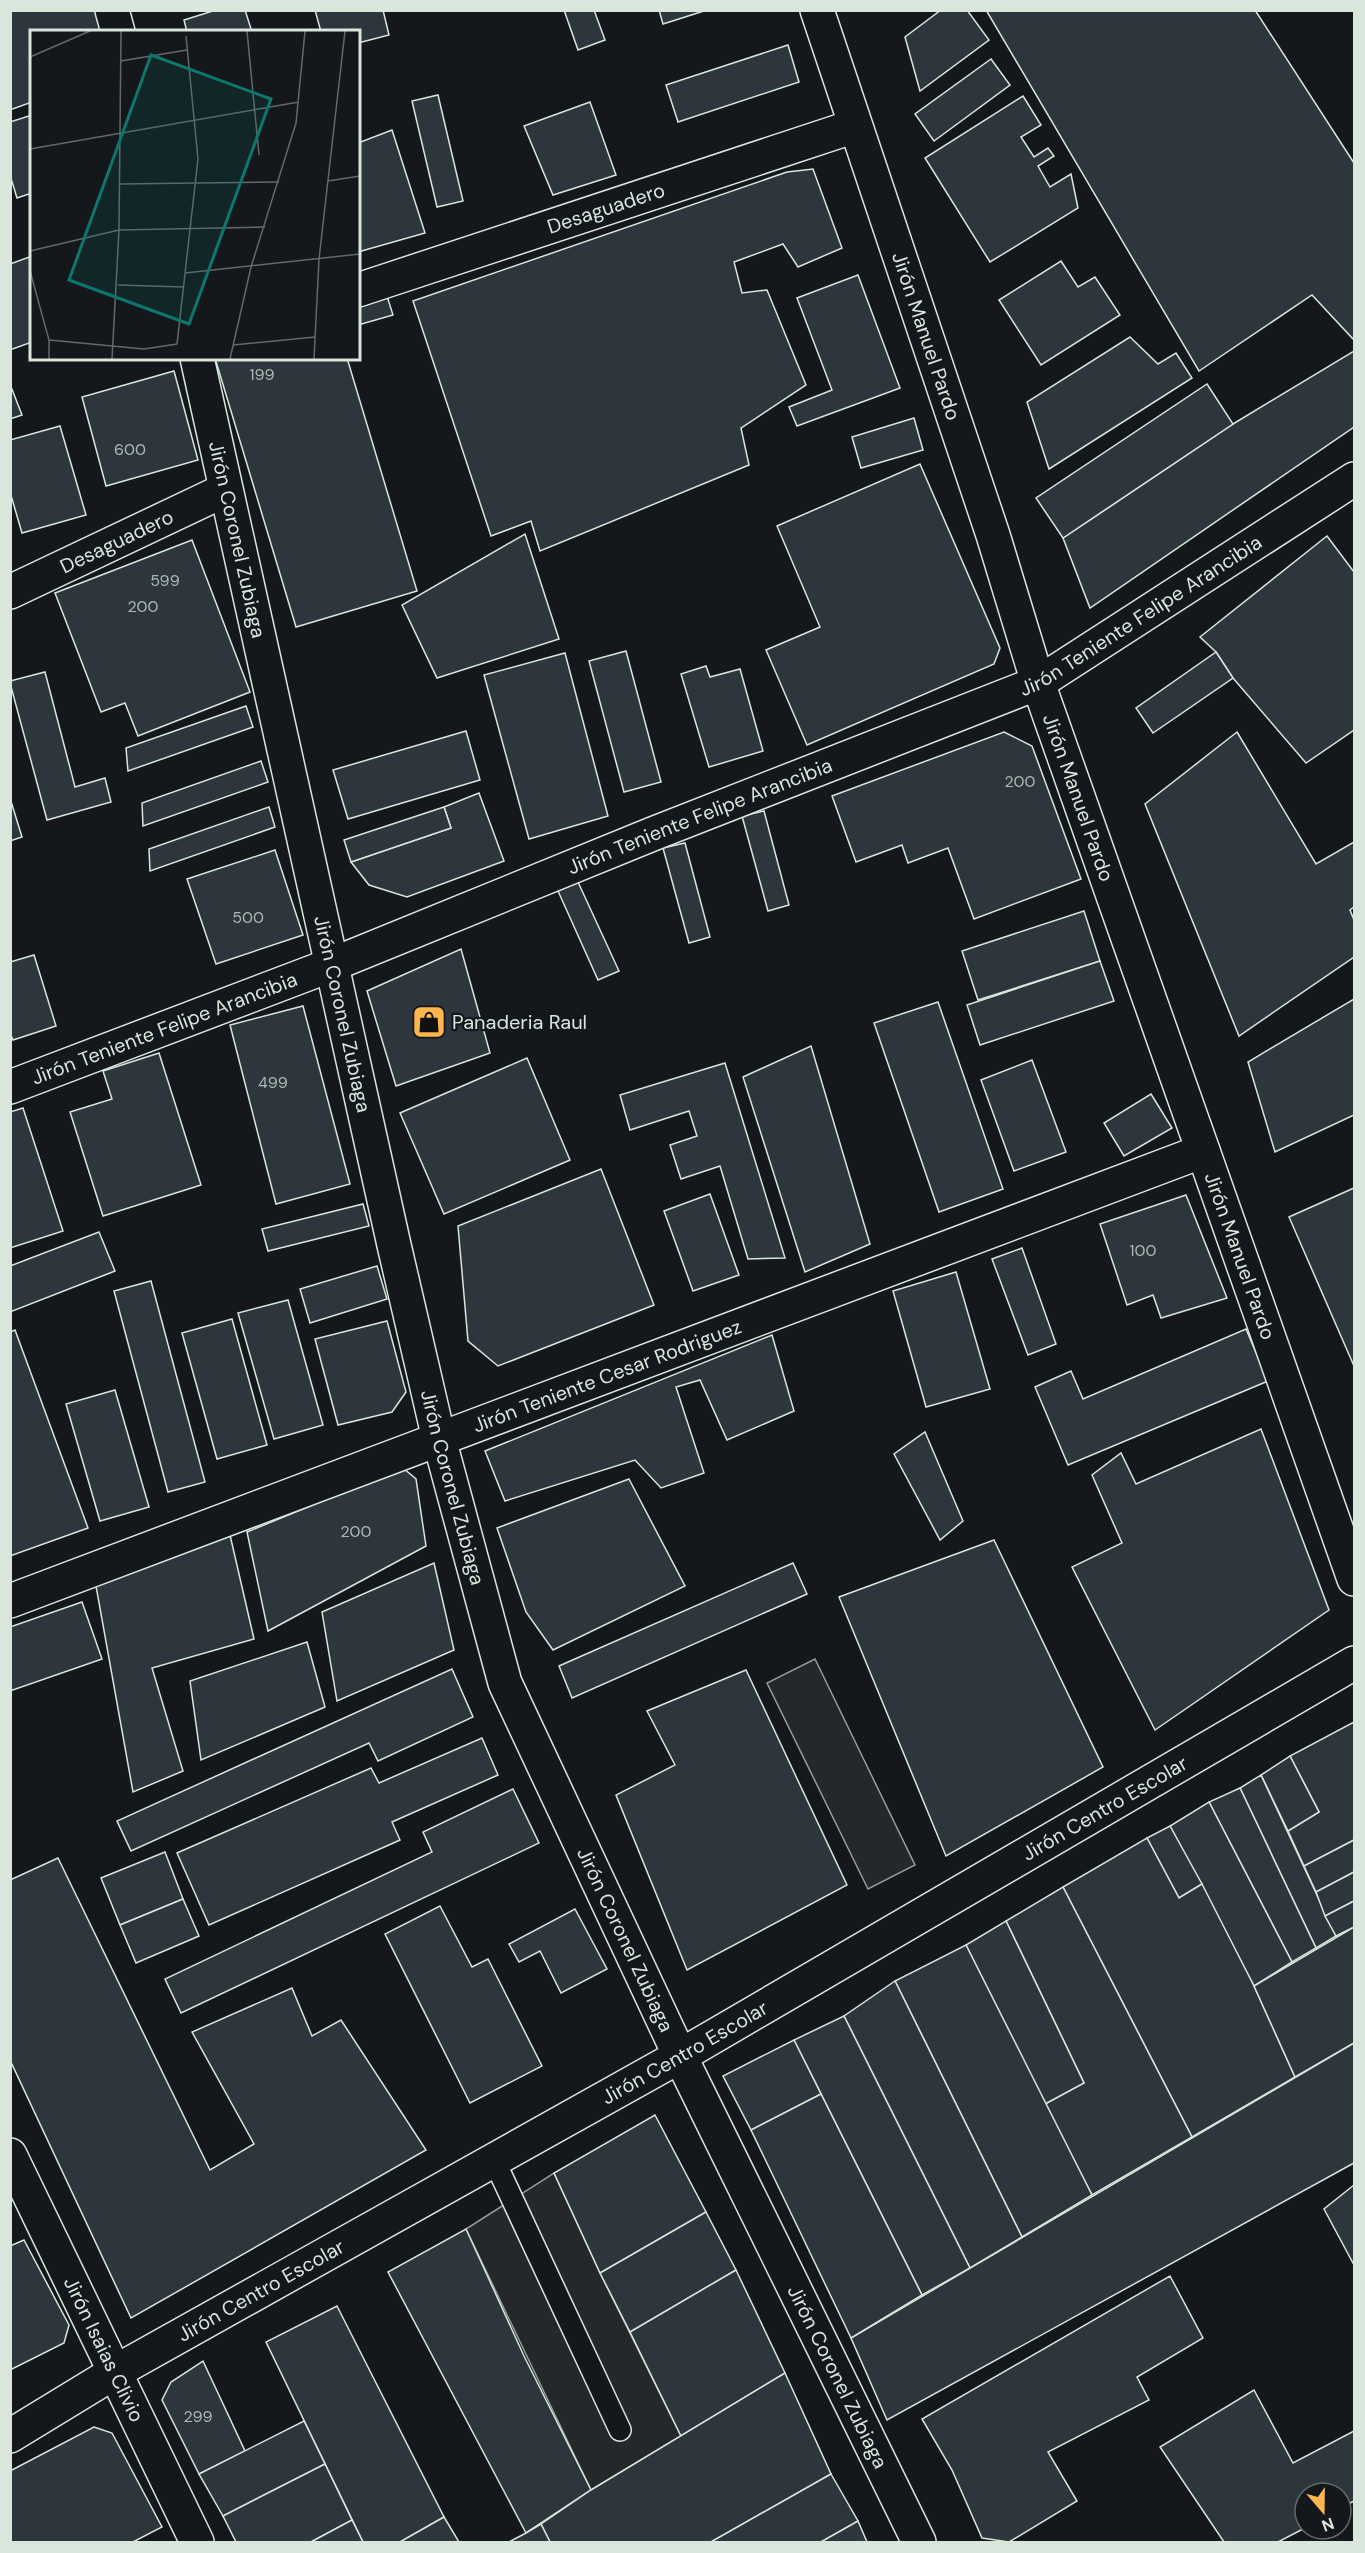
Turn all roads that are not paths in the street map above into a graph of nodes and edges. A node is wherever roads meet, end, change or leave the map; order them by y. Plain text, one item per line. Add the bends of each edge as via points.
1 (112, 10) edge
2 (817, 10) edge
3 (117, 30) edge
4 (855, 126) junction
5 (360, 289) edge
6 (197, 360) edge
7 (1354, 479) edge
8 (225, 490) junction
9 (10, 592) edge
10 (1038, 683) junction
11 (331, 965) junction
12 (10, 1087) edge
13 (1203, 1151) junction
14 (439, 1439) junction
15 (1354, 1579) edge
16 (10, 1601) edge
17 (1354, 1663) edge
18 (680, 2056) junction
19 (10, 2155) edge
20 (494, 2160) junction
21 (115, 2372) junction
22 (620, 2430) dead end
23 (10, 2436) edge
24 (197, 2542) edge
25 (919, 2542) edge

1 - 3 street
2 - 4 street, Jirón Manuel Pardo
4 - 5 street, Desaguadero
4 - 10 street, Jirón Manuel Pardo via 993,535
6 - 8 street, Jirón Coronel Zubiaga
7 - 10 street, Jirón Teniente Felipe Arancibia
8 - 9 street, Desaguadero
8 - 11 street, Jirón Coronel Zubiaga
10 - 11 street, Jirón Teniente Felipe Arancibia
10 - 13 street, Jirón Manuel Pardo
11 - 12 street, Jirón Teniente Felipe Arancibia
11 - 14 street, Jirón Coronel Zubiaga
13 - 14 street, Jirón Teniente Cesar Rodriguez
13 - 15 street, Jirón Manuel Pardo
14 - 16 street, Jirón Teniente Cesar Rodriguez
14 - 18 street, Jirón Coronel Zubiaga via 505,1683
17 - 18 street, Jirón Centro Escolar
18 - 20 street, Jirón Centro Escolar
18 - 25 street, Jirón Coronel Zubiaga
19 - 21 street, Jirón Isaias Clivio
20 - 21 street, Jirón Centro Escolar
20 - 22 lane
21 - 23 street, Jirón Centro Escolar
21 - 24 street, Jirón Isaias Clivio

